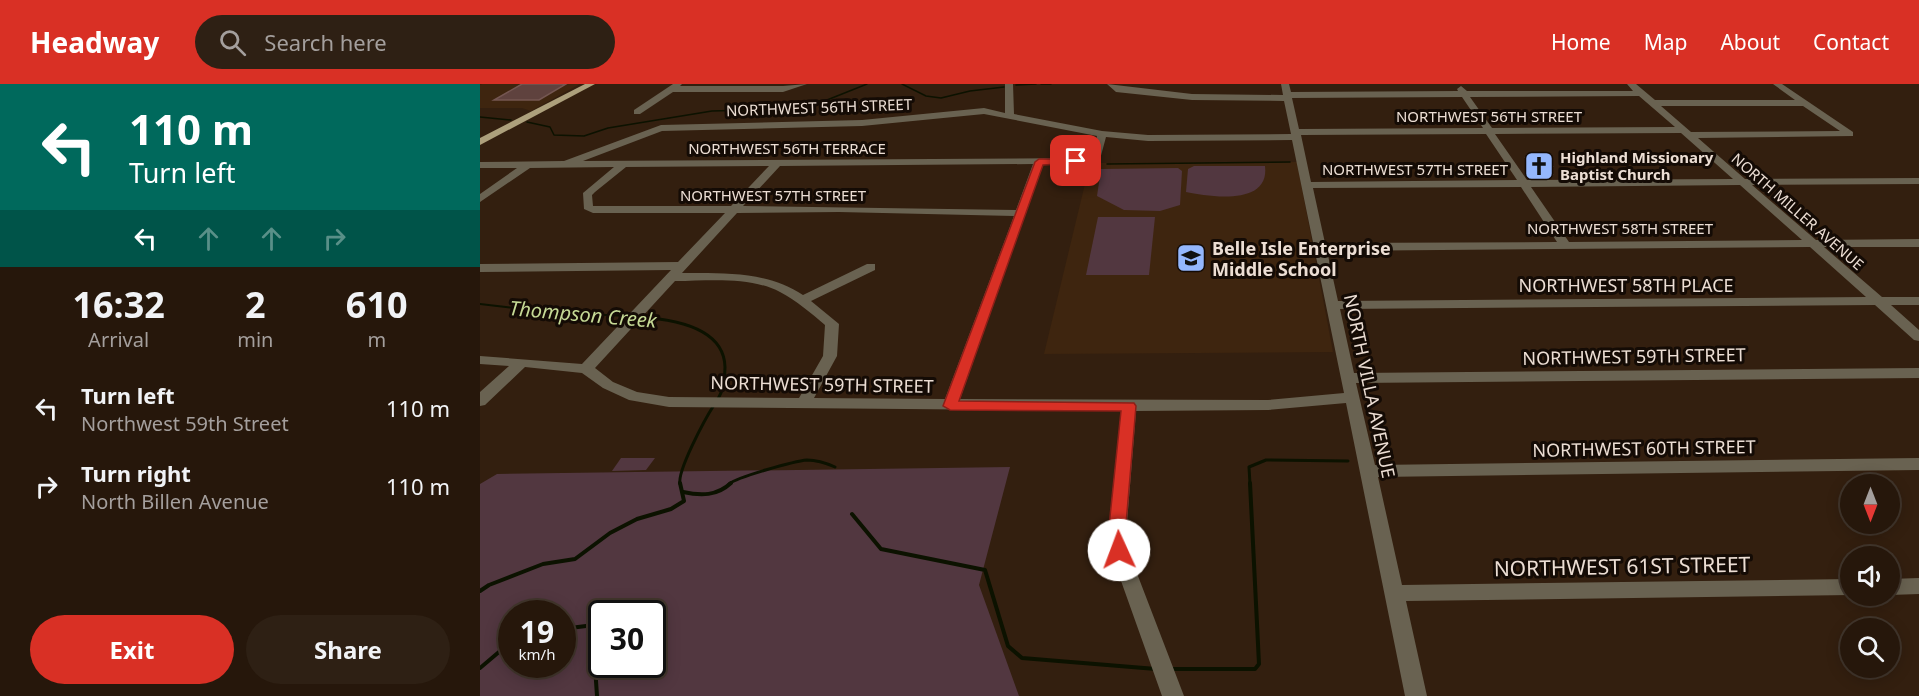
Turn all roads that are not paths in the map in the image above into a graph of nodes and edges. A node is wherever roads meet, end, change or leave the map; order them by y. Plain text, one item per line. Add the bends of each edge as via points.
1 (803, 84) edge
2 (1458, 84) edge
3 (1631, 84) edge
4 (1777, 84) edge
5 (587, 85) edge
6 (675, 86) edge
7 (1010, 86) edge
8 (1113, 86) edge
9 (1287, 92) edge
10 (1641, 93) junction
11 (1465, 94) junction
12 (1652, 103) junction
13 (1806, 103) junction
14 (637, 112) dead end
15 (1010, 115) junction
16 (1489, 131) junction
17 (1686, 133) junction
18 (1102, 134) junction
19 (1295, 134) junction
20 (480, 142) edge
21 (777, 162) junction
22 (1039, 162) junction
23 (624, 164) junction
24 (480, 165) edge
25 (527, 165) junction
26 (564, 165) junction
27 (1919, 181) edge
28 (1743, 182) junction
29 (1526, 184) junction
30 (1306, 185) junction
31 (480, 199) edge
32 (734, 209) junction
33 (1020, 213) junction
34 (1919, 243) edge
35 (1812, 244) junction
36 (1565, 245) junction
37 (1321, 247) junction
38 (680, 266) junction
39 (871, 267) dead end
40 (480, 268) edge
41 (671, 277) junction
42 (802, 300) junction
43 (1878, 301) junction
44 (1919, 301) edge
45 (1333, 306) junction
46 (1919, 337) edge
47 (480, 360) edge
48 (522, 362) junction
49 (586, 369) junction
50 (1919, 373) edge
51 (1349, 378) junction
52 (1353, 397) junction
53 (480, 401) edge
54 (804, 402) junction
55 (950, 406) junction
56 (1129, 406) junction
57 (1919, 464) edge
58 (1369, 471) junction
59 (1919, 586) edge
60 (1840, 587) edge
61 (1900, 587) edge
62 (1394, 593) junction
63 (1167, 678) edge
64 (1416, 696) edge

1 - 6 street via 783,89
2 - 11 street
3 - 10 street, NORTH MILLER AVENUE
4 - 13 street
5 - 20 main road
6 - 14 street
7 - 15 street
8 - 9 street via 1192,97
9 - 11 street
9 - 19 street, NORTH VILLA AVENUE
10 - 11 street
10 - 12 street, NORTH MILLER AVENUE
11 - 16 street
12 - 13 street
12 - 17 street, NORTH MILLER AVENUE
13 - 17 street, NORTHWEST 56TH STREET via 1850,134
15 - 18 street, NORTHWEST 56TH STREET
15 - 26 street, NORTHWEST 56TH STREET via 984,111 862,123 661,128
16 - 17 street, NORTHWEST 56TH STREET
16 - 19 street, NORTHWEST 56TH STREET
16 - 29 street
17 - 28 street, NORTH MILLER AVENUE
18 - 19 street, NORTHWEST 56TH STREET via 1148,138
18 - 22 street, NORTHWEST 56TH TERRACE via 1095,161
19 - 30 street, NORTH VILLA AVENUE
21 - 22 street, NORTHWEST 56TH TERRACE
21 - 23 street, NORTHWEST 56TH TERRACE
21 - 32 street
22 - 33 street
23 - 26 street, NORTHWEST 56TH TERRACE
23 - 32 street, NORTHWEST 57TH STREET via 591,190 587,195 588,207
24 - 25 street, NORTHWEST 56TH TERRACE
25 - 26 street, NORTHWEST 56TH TERRACE
25 - 31 street
27 - 28 street, NORTHWEST 57TH STREET
28 - 29 street, NORTHWEST 57TH STREET
28 - 35 street, NORTH MILLER AVENUE
29 - 30 street, NORTHWEST 57TH STREET
29 - 36 street
30 - 37 street, NORTH VILLA AVENUE
32 - 33 street, NORTHWEST 57TH STREET
32 - 38 street
33 - 55 street
34 - 35 street, NORTHWEST 58TH STREET
35 - 36 street, NORTHWEST 58TH STREET
35 - 43 street, NORTH MILLER AVENUE
36 - 37 street, NORTHWEST 58TH STREET
37 - 45 street, NORTH VILLA AVENUE
38 - 40 street
38 - 41 street
39 - 42 street
41 - 42 street via 724,276 771,283
41 - 49 street
42 - 54 street via 831,324 830,356
43 - 44 street, NORTHWEST 58TH PLACE
43 - 45 street, NORTHWEST 58TH PLACE
43 - 46 street, NORTH MILLER AVENUE
45 - 51 street, NORTH VILLA AVENUE
47 - 48 street, NORTHWEST 59TH STREET
48 - 49 street, NORTHWEST 59TH STREET
48 - 53 street
49 - 54 street, NORTHWEST 59TH STREET via 608,385 642,398 669,402
50 - 51 street, NORTHWEST 59TH STREET
51 - 52 street, NORTH VILLA AVENUE
52 - 56 street, NORTHWEST 59TH STREET via 1268,405
52 - 58 street, NORTH VILLA AVENUE
54 - 55 street, NORTHWEST 59TH STREET
55 - 56 street, NORTHWEST 59TH STREET
56 - 63 street via 1117,536
57 - 58 street, NORTHWEST 60TH STREET
58 - 62 street, NORTH VILLA AVENUE
59 - 61 street
60 - 62 street, NORTHWEST 61ST STREET
62 - 64 street, NORTH VILLA AVENUE

